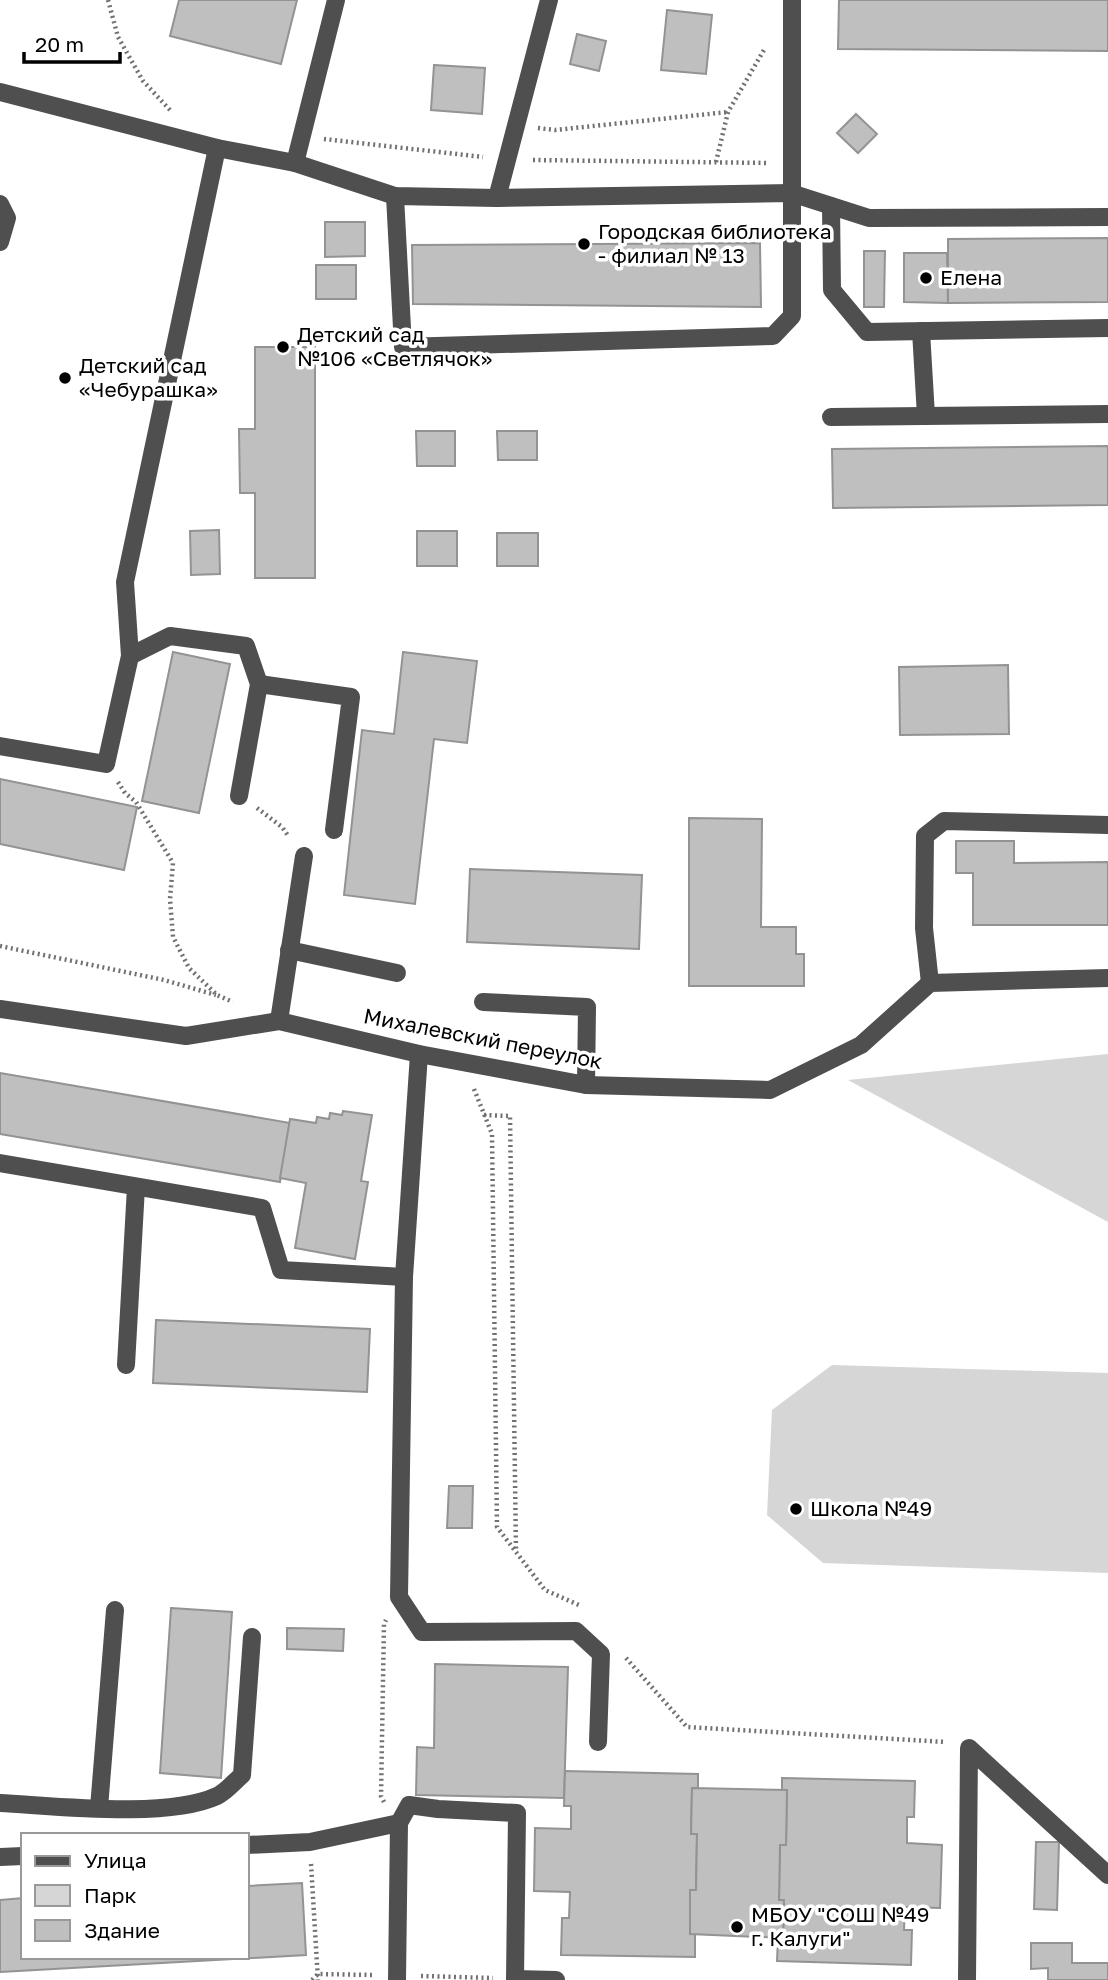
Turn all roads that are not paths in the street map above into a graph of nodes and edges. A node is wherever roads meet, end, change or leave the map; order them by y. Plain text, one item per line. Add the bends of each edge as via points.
1 (336, 0) edge
2 (549, 0) edge
3 (792, 0) edge
4 (0, 92) edge
5 (217, 148) junction
6 (295, 163) junction
7 (791, 193) junction
8 (395, 196) junction
9 (497, 198) junction
10 (0, 204) edge
11 (831, 206) junction
12 (1108, 217) edge
13 (0, 242) edge
14 (1108, 328) edge
15 (921, 331) junction
16 (1108, 414) edge
17 (926, 416) junction
18 (831, 417) dead end
19 (130, 656) junction
20 (260, 684) junction
21 (0, 746) edge
22 (239, 796) road end
23 (1108, 825) edge
24 (334, 830) dead end
25 (304, 856) road end
26 (289, 950) junction
27 (397, 973) dead end
28 (1108, 978) edge
29 (930, 983) junction
30 (483, 1002) dead end
31 (0, 1009) edge
32 (279, 1021) junction
33 (419, 1054) junction
34 (586, 1085) junction
35 (0, 1163) edge
36 (136, 1186) junction
37 (404, 1277) junction
38 (126, 1365) dead end
39 (116, 1611) dead end
40 (253, 1637) dead end
41 (598, 1742) dead end
42 (0, 1802) edge
43 (99, 1808) junction
44 (399, 1823) junction
45 (248, 1845) edge
46 (21, 1856) edge
47 (0, 1857) edge
48 (1108, 1875) edge
49 (397, 1980) edge
50 (556, 1980) edge
51 (967, 1980) edge

1 - 6 street
2 - 9 street
3 - 7 street
4 - 5 street
5 - 6 street
5 - 19 street via 125,582
6 - 8 street
7 - 8 street via 792,316 773,336 403,347
7 - 9 street
7 - 11 street
8 - 9 street
10 - 13 street via 7,218
11 - 12 street via 869,218
11 - 15 street via 832,290 867,332
14 - 15 street
15 - 17 street
16 - 17 street
17 - 18 street
19 - 20 street via 170,636 246,646
19 - 21 street via 106,764
20 - 22 street
20 - 24 street via 351,697
23 - 29 street via 944,821 925,836 924,928
25 - 26 street
26 - 27 street
26 - 32 street
28 - 29 street
29 - 34 street, Михалевский переулок via 861,1045 770,1090
30 - 34 street via 587,1007
31 - 32 street via 186,1036
32 - 33 street, Михалевский переулок
33 - 34 street, Михалевский переулок
33 - 37 street
35 - 36 street
36 - 37 street via 262,1208 281,1270
36 - 38 street
37 - 41 street via 399,1597 422,1632 576,1631 601,1654
39 - 43 street
40 - 43 street via 242,1775 219,1795 183,1806
42 - 43 street
44 - 45 street via 310,1842
44 - 49 street
44 - 50 street via 409,1805 517,1813 514,1979
46 - 47 street
48 - 51 street via 969,1748

